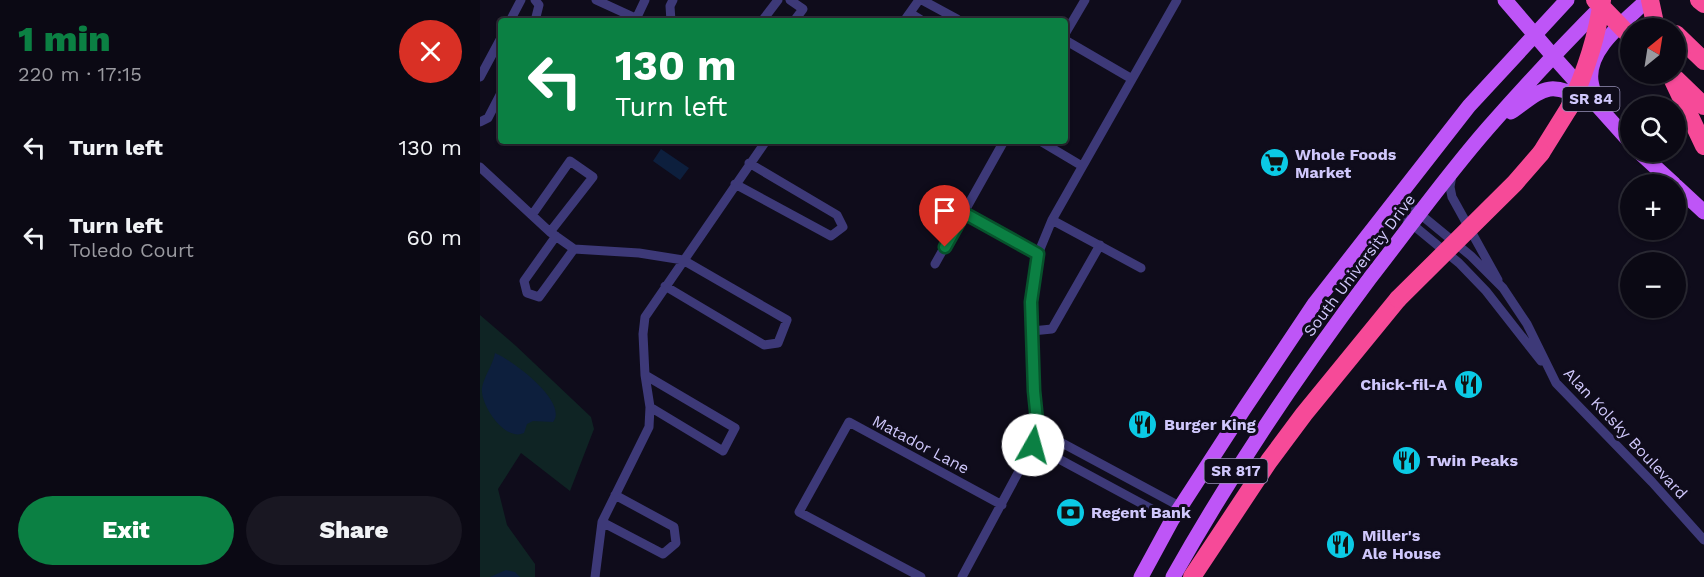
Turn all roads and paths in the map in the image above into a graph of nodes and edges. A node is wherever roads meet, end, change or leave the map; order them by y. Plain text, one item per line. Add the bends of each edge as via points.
1 (521, 0) edge
2 (535, 0) edge
3 (596, 0) edge
4 (645, 0) edge
5 (673, 0) edge
6 (778, 0) edge
7 (790, 0) edge
8 (921, 0) edge
9 (1085, 0) edge
10 (1177, 0) edge
11 (1505, 0) edge
12 (1567, 0) edge
13 (1595, 0) edge
14 (1602, 0) edge
15 (1608, 0) edge
16 (1699, 0) edge
17 (1647, 2) edge
18 (1704, 4) edge
19 (907, 17) edge
20 (512, 18) edge
21 (536, 18) edge
22 (633, 18) edge
23 (638, 18) edge
24 (671, 18) edge
25 (764, 18) edge
26 (796, 18) edge
27 (955, 18) edge
28 (1653, 18) edge
29 (1661, 18) edge
30 (1620, 26) edge
31 (1068, 29) edge
32 (1534, 34) junction
33 (1068, 42) edge
34 (498, 44) edge
35 (1686, 44) edge
36 (1553, 56) junction
37 (1704, 61) edge
38 (480, 77) edge
39 (1132, 79) junction
40 (1675, 84) edge
41 (1681, 84) edge
42 (498, 99) edge
43 (1704, 106) edge
44 (1598, 107) junction
45 (480, 122) edge
46 (1487, 129) junction
47 (1620, 131) edge
48 (764, 144) edge
49 (1002, 144) edge
50 (1045, 144) edge
51 (1703, 145) edge
52 (1651, 162) edge
53 (749, 163) junction
54 (1082, 166) junction
55 (1453, 171) junction
56 (482, 172) edge
57 (1663, 174) edge
58 (735, 184) junction
59 (1686, 195) edge
60 (1394, 201) junction
61 (1704, 212) edge
62 (964, 213) junction
63 (532, 216) junction
64 (1416, 218) junction
65 (1052, 220) junction
66 (553, 234) junction
67 (1100, 245) junction
68 (574, 249) junction
69 (1038, 254) junction
70 (683, 260) junction
71 (935, 264) dead end
72 (1141, 268) dead end
73 (665, 286) junction
74 (1503, 288) junction
75 (1032, 331) junction
76 (1550, 372) junction
77 (645, 375) junction
78 (650, 407) junction
79 (1038, 430) junction
80 (1033, 445) junction
81 (615, 495) junction
82 (1002, 505) junction
83 (1181, 507) junction
84 (1172, 520) junction
85 (602, 522) junction
86 (1704, 540) edge
87 (595, 577) edge
88 (921, 577) edge
89 (963, 577) edge
90 (1141, 577) edge
91 (1173, 577) edge
92 (1192, 577) edge

1 - 20 street
2 - 21 street via 539,5
3 - 22 street
4 - 23 street
5 - 24 street
6 - 25 street
7 - 26 street via 803,9
8 - 19 street
8 - 27 street
9 - 31 street
10 - 39 street
11 - 32 main road, SR 84
12 - 32 main road, South University Drive / SR 817
13 - 30 highway, bridge
14 - 92 highway, bridge via 1587,68 1569,108 1541,153 1398,299 1269,461
15 - 36 main road, South University Drive / SR 817
16 - 18 highway
17 - 28 highway, bridge
17 - 29 highway
17 - 44 main road via 1599,48 1593,59 1591,81
32 - 36 main road, SR 84
32 - 60 main road, South University Drive / SR 817
33 - 39 street
34 - 38 street
35 - 37 highway
36 - 44 main road, SR 84
36 - 46 main road, South University Drive / SR 817
39 - 54 street
40 - 51 highway
41 - 43 highway
42 - 45 street via 488,118
44 - 46 main road via 1570,92 1550,88
44 - 47 main road, SR 84
46 - 55 main road, South University Drive / SR 817
48 - 53 street
49 - 62 street
50 - 54 street
52 - 57 main road
53 - 58 street
53 - 58 street via 837,215 843,227 831,236
54 - 65 street
55 - 64 main road, South University Drive / SR 817
55 - 74 street via 1452,197
56 - 63 street
58 - 70 street
59 - 61 main road
60 - 64 street, Alan Kolsky Boulevard
60 - 64 street, Alan Kolsky Boulevard
60 - 83 main road, South University Drive / SR 817 via 1294,333
62 - 69 street
62 - 71 street
63 - 66 street
63 - 66 street via 570,161 593,177
64 - 74 street, Alan Kolsky Boulevard via 1471,256
64 - 76 street, Alan Kolsky Boulevard via 1486,291
64 - 91 main road, South University Drive / SR 817 via 1270,418
65 - 67 street
65 - 69 street
66 - 68 street
66 - 68 street via 524,281 527,293 538,297
67 - 72 street
67 - 75 street via 1052,329
68 - 70 street
69 - 75 street via 1031,302
70 - 73 street
70 - 73 street via 788,320 778,343 764,345
73 - 77 street via 645,317
74 - 76 street, Alan Kolsky Boulevard via 1527,324
75 - 79 street
76 - 86 street, Alan Kolsky Boulevard via 1556,383
77 - 78 street
77 - 78 street via 735,428 723,451
78 - 81 street via 649,427
79 - 80 street
79 - 83 street
80 - 82 street
80 - 84 street
81 - 85 street
81 - 85 street via 674,527 676,543 663,554
82 - 88 street, Matador Lane via 849,422 799,512
82 - 89 street
83 - 84 main road, South University Drive / SR 817
84 - 90 main road, South University Drive / SR 817
85 - 87 street

